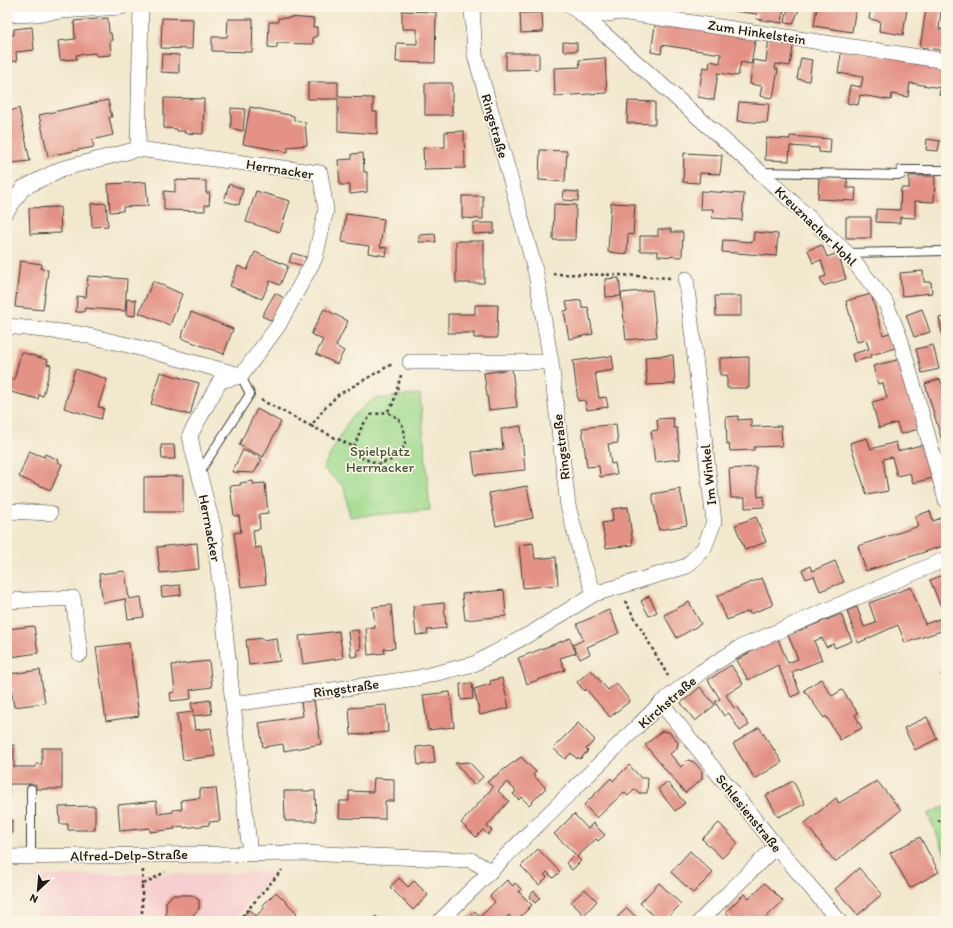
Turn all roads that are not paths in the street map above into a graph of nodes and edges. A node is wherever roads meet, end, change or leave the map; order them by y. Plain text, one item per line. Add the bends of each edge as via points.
1 (121, 7) edge
2 (140, 7) edge
3 (472, 7) edge
4 (572, 7) edge
5 (7, 10) edge
6 (585, 17) junction
7 (946, 61) edge
8 (138, 149) junction
9 (946, 170) edge
10 (760, 172) junction
11 (7, 211) edge
12 (946, 251) edge
13 (847, 253) junction
14 (686, 279) road end
15 (7, 326) edge
16 (410, 362) road end
17 (551, 362) junction
18 (241, 376) junction
19 (199, 473) junction
20 (946, 500) edge
21 (7, 511) edge
22 (50, 513) dead end
23 (946, 559) edge
24 (594, 594) junction
25 (7, 601) edge
26 (80, 654) dead end
27 (661, 703) junction
28 (233, 704) junction
29 (31, 789) dead end
30 (776, 846) junction
31 (250, 853) junction
32 (31, 857) junction
33 (7, 858) edge
34 (490, 871) junction
35 (440, 921) edge
36 (700, 921) edge
37 (839, 921) edge

1 - 5 street via 23,15
2 - 8 street
3 - 17 street, Ringstraße via 475,56 536,274
4 - 6 street
6 - 7 street, Zum Hinkelstein via 621,12
6 - 10 street, Kreuznacher Hohl
8 - 11 street, Herrnacker via 61,169 23,188
8 - 18 street, Herrnacker via 320,173 326,210 315,258 278,326
9 - 10 lane via 901,170 901,174
10 - 13 street, Kreuznacher Hohl
12 - 13 lane
13 - 20 street, Kreuznacher Hohl via 885,301 900,338
14 - 24 street, Im Winkel via 714,522 704,548 687,566
15 - 18 street via 80,334
16 - 17 street
17 - 24 street, Ringstraße via 568,506
18 - 19 lane via 250,394
18 - 19 street, Herrnacker via 220,381 190,435
19 - 28 street, Herrnacker via 214,530
21 - 22 street
23 - 27 street, Kirchstraße via 739,648 701,672
24 - 28 street, Ringstraße via 535,631 474,664 417,678
25 - 26 street via 73,598
27 - 30 street, Schlesienstraße
27 - 34 street, Kirchstraße
28 - 31 street
29 - 32 lane
30 - 36 street
30 - 37 street, Schlesienstraße
31 - 32 street, Alfred-Delp-Straße
31 - 34 street via 471,860
32 - 33 street, Alfred-Delp-Straße
34 - 35 street, Kirchstraße

